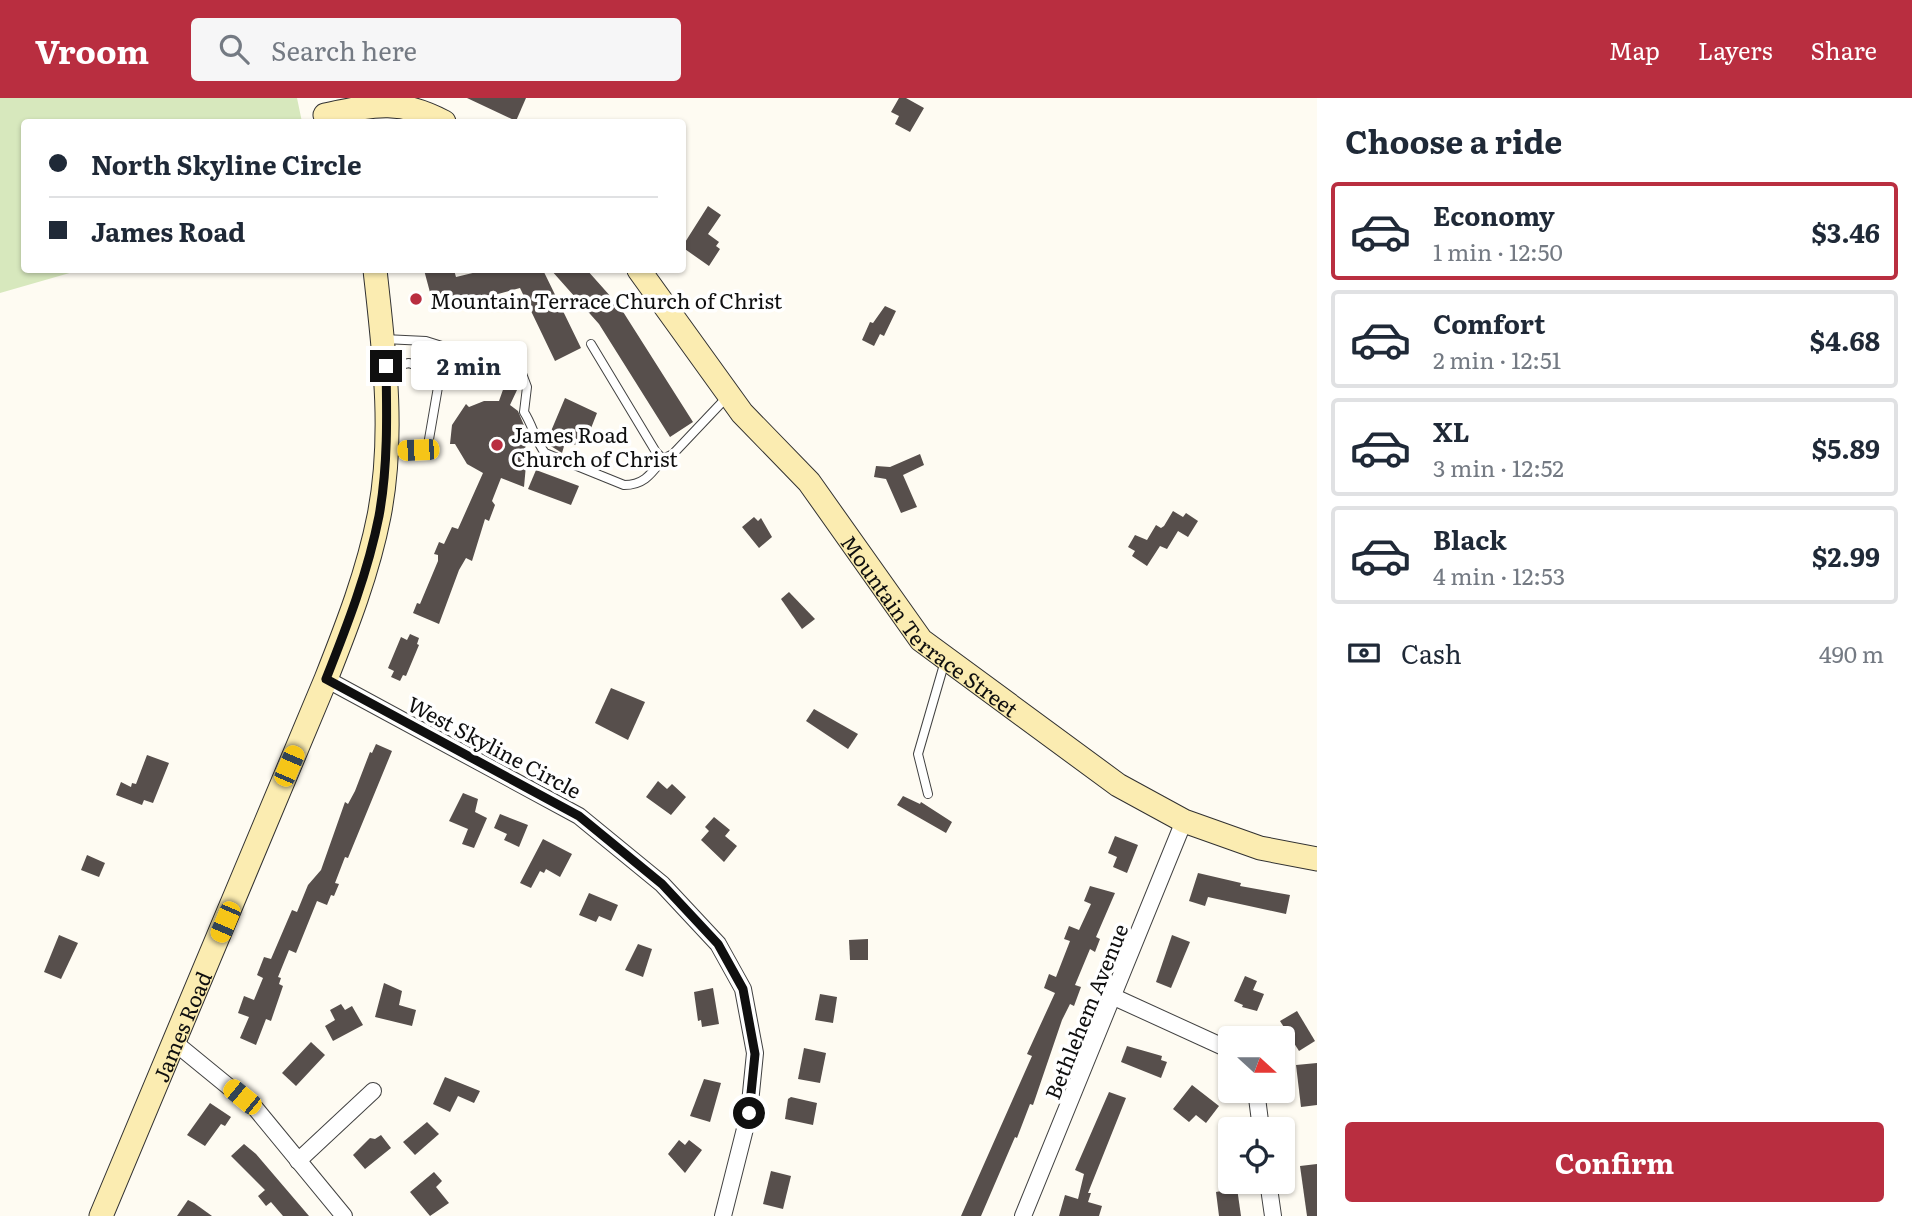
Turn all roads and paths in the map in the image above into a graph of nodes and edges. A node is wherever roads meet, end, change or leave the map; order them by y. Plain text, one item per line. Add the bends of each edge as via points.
1 (324, 112) edge
2 (437, 119) edge
3 (375, 273) edge
4 (641, 273) edge
5 (383, 339) junction
6 (591, 344) dead end
7 (386, 368) junction
8 (729, 395) junction
9 (385, 452) junction
10 (663, 458) junction
11 (946, 659) junction
12 (326, 679) junction
13 (928, 794) dead end
14 (1184, 821) junction
15 (1317, 859) edge
16 (1114, 997) junction
17 (174, 1042) junction
18 (1218, 1044) edge
19 (373, 1091) dead end
20 (298, 1161) junction
21 (1270, 1194) edge
22 (101, 1216) edge
23 (344, 1216) edge
24 (723, 1216) edge
25 (1023, 1216) edge
26 (1273, 1216) edge

1 - 2 street via 395,105
3 - 5 street, James Road
4 - 8 street, Mountain Terrace Street
5 - 7 street, James Road
5 - 10 lane via 426,341 522,371 527,387 524,412 545,453 624,485 646,480
6 - 10 lane
7 - 9 street, James Road
7 - 9 lane via 409,363 421,367 433,372 438,387 428,445
8 - 10 lane via 673,454
8 - 11 street, Mountain Terrace Street via 809,482 921,640
9 - 12 street, James Road via 371,548
11 - 13 lane via 918,754
11 - 14 street, Mountain Terrace Street via 1118,785
12 - 17 street, James Road
12 - 24 street, West Skyline Circle via 579,816 662,884 718,944 743,989 755,1054 749,1113
14 - 15 street, Mountain Terrace Street via 1260,848
14 - 16 street, Bethlehem Avenue
16 - 18 street
16 - 25 street, Bethlehem Avenue
17 - 20 street via 256,1109
17 - 22 street, James Road
19 - 20 street
20 - 23 street
21 - 26 street

